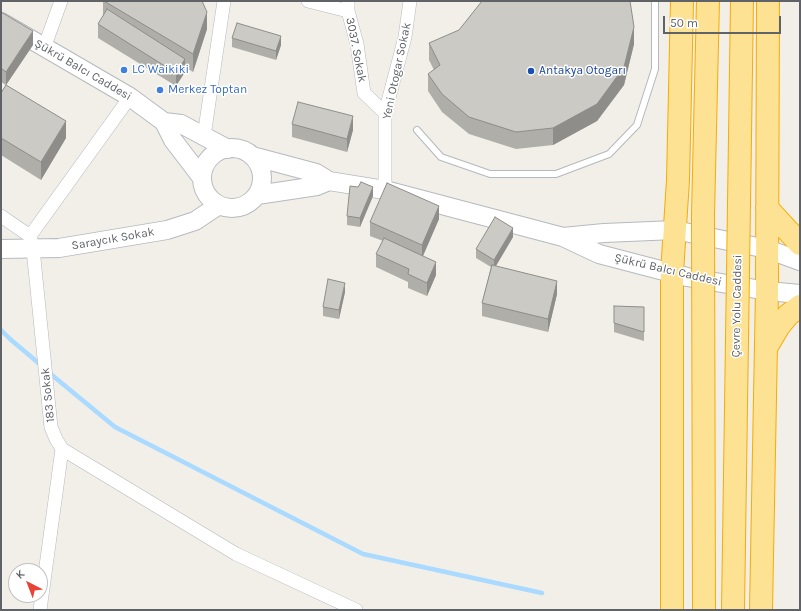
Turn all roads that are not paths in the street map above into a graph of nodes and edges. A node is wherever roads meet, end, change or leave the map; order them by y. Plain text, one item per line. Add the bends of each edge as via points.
1 (61, 1) edge
2 (224, 1) edge
3 (308, 1) edge
4 (410, 1) edge
5 (655, 1) edge
6 (682, 1) edge
7 (708, 1) edge
8 (742, 1) edge
9 (768, 1) edge
10 (348, 6) edge
11 (1, 22) edge
12 (44, 48) junction
13 (130, 97) junction
14 (385, 113) junction
15 (164, 122) junction
16 (417, 130) dead end
17 (204, 136) junction
18 (228, 148) junction
19 (252, 156) junction
20 (202, 178) junction
21 (329, 181) junction
22 (385, 190) junction
23 (257, 195) junction
24 (219, 205) junction
25 (767, 208) junction
26 (1, 216) edge
27 (675, 230) junction
28 (563, 237) junction
29 (32, 242) junction
30 (800, 244) edge
31 (1, 249) edge
32 (767, 249) junction
33 (800, 261) edge
34 (672, 273) junction
35 (767, 291) junction
36 (800, 294) edge
37 (800, 306) edge
38 (766, 349) junction
39 (62, 449) junction
40 (40, 610) edge
41 (356, 610) edge
42 (672, 610) edge
43 (704, 610) edge
44 (733, 610) edge
45 (761, 610) edge

1 - 12 street
2 - 17 street
3 - 10 street
4 - 14 street, Yeni Otogar Sokak via 406,37
5 - 16 lane via 655,69 637,125 609,154 556,174 490,174 441,157
6 - 27 highway
7 - 43 highway, bridge via 703,215
8 - 44 highway, Çevre Yolu Caddesi, bridge
9 - 25 highway
10 - 14 street, 3037. Sokak via 364,93
11 - 12 street, Şükrü Balcı Caddesi
12 - 13 street, Şükrü Balcı Caddesi
13 - 15 street, Şükrü Balcı Caddesi
13 - 29 street
14 - 22 street, Yeni Otogar Sokak
15 - 17 street, Şükrü Balcı Caddesi via 181,124
15 - 20 street, Şükrü Balcı Caddesi via 172,140
17 - 18 street, Şükrü Balcı Caddesi
18 - 19 street via 237,148
18 - 20 street via 213,155 203,170
19 - 21 street, Şükrü Balcı Caddesi via 316,173
19 - 23 street via 261,170 261,187
20 - 24 street via 207,194
21 - 22 street, Şükrü Balcı Caddesi
21 - 23 street, Şükrü Balcı Caddesi via 317,186
22 - 28 street, Şükrü Balcı Caddesi
23 - 24 street via 244,206 227,208
24 - 29 street, Saraycık Sokak via 195,221 167,230 59,248
25 - 30 highway
25 - 32 highway
26 - 29 street
27 - 28 street, Şükrü Balcı Caddesi
27 - 32 street, Şükrü Balcı Caddesi
27 - 34 highway
28 - 34 street, Şükrü Balcı Caddesi via 599,254
29 - 31 street, Saraycık Sokak
29 - 39 street, 183 Sokak via 51,427
32 - 33 street, Şükrü Balcı Caddesi
32 - 35 highway
34 - 35 street, Şükrü Balcı Caddesi
34 - 42 highway
35 - 36 street, Şükrü Balcı Caddesi
35 - 38 highway
37 - 38 highway via 779,326
38 - 45 highway
39 - 40 street
39 - 41 street via 236,554

